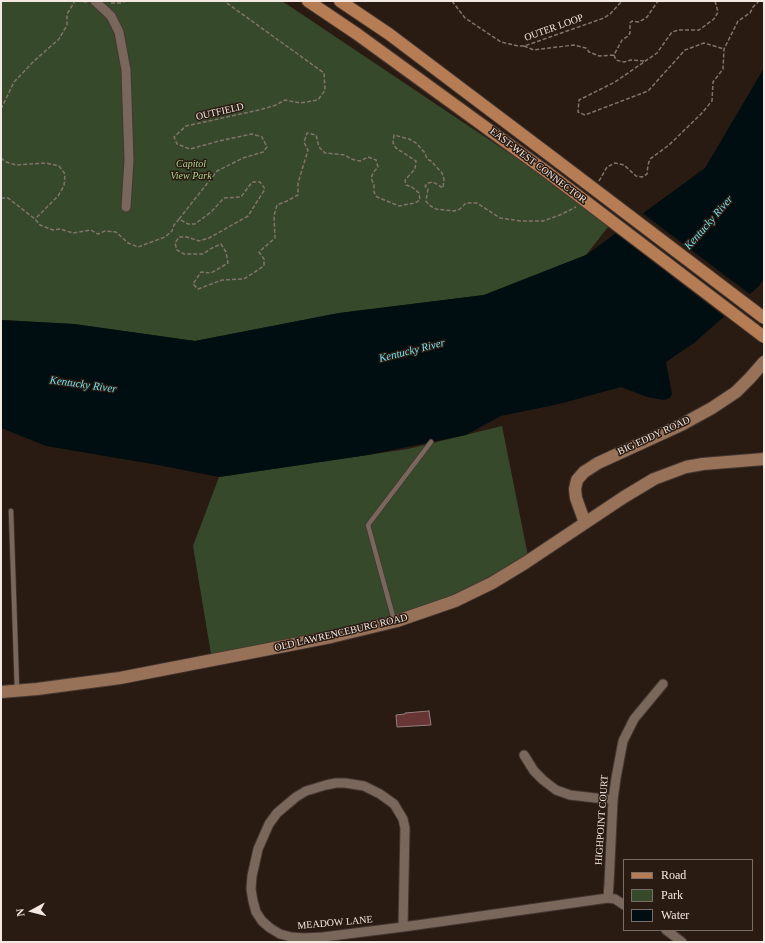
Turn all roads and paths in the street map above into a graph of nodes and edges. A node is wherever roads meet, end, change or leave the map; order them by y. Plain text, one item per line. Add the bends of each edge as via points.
1 (75, 1) edge
2 (95, 1) edge
3 (224, 1) edge
4 (308, 1) edge
5 (340, 1) edge
6 (452, 1) edge
7 (622, 1) edge
8 (658, 1) edge
9 (715, 1) edge
10 (760, 1) edge
11 (524, 46) junction
12 (724, 49) junction
13 (614, 55) junction
14 (645, 60) junction
15 (1, 109) edge
16 (1, 158) edge
17 (598, 185) dead end
18 (1, 198) edge
19 (577, 206) dead end
20 (126, 207) dead end
21 (35, 219) junction
22 (180, 219) junction
23 (764, 318) edge
24 (764, 337) edge
25 (764, 362) edge
26 (431, 442) dead end
27 (764, 459) edge
28 (11, 511) dead end
29 (585, 523) junction
30 (394, 622) junction
31 (662, 684) dead end
32 (17, 691) junction
33 (1, 692) edge
34 (524, 755) dead end
35 (613, 800) junction
36 (608, 898) junction
37 (623, 904) edge
38 (403, 927) junction
39 (667, 931) edge
40 (323, 939) edge
41 (682, 942) edge

1 - 15 path via 67,14 67,25 59,39 14,82
2 - 20 street via 111,16 119,32 126,70 129,160
3 - 22 path, OUTFIELD via 324,73 325,90 318,100 300,103 285,100 259,110 186,126 174,137 177,144 190,149 252,134 262,137 267,147 262,152 217,171
4 - 24 main road, EAST-WEST CONNECTOR, bridge via 547,172
5 - 23 main road, EAST-WEST CONNECTOR, bridge via 389,34
6 - 11 path, OUTER LOOP via 465,18 501,42
7 - 11 path, OUTER LOOP via 606,17
8 - 13 path via 647,17 639,22 630,23 630,33 622,40
9 - 14 path via 718,12 714,19 699,30 672,32 657,53
10 - 12 path via 738,21
11 - 13 path via 534,50 574,45 586,48 595,55
12 - 14 path via 704,43 685,50 648,91 585,115 578,112 579,100 615,82
12 - 17 path via 724,69 714,82 712,101 669,145 650,159 647,174 642,177 636,176 624,165 610,164 604,170
13 - 14 path via 616,60 624,62
16 - 21 path via 16,165 46,163 59,166 65,174 64,186 58,196
18 - 21 path via 8,198
19 - 22 path via 543,221 500,218 477,203 466,203 454,211 436,209 426,201 428,189 425,186 433,182 443,188 442,173 427,160 425,153 416,143 394,135 393,143 396,148 416,161 415,169 405,180 406,185 419,193 420,200 399,206 377,197 374,192 371,178 378,167 376,160 351,159 345,155 325,153 318,148 316,135 307,132 304,142 308,150 298,184 298,195 277,205 274,216 275,238 259,252 264,259 264,266 244,279 222,280 198,289 193,284 201,272 211,273 228,263 226,252 221,244 203,254 184,254 177,250 176,243 179,238 209,238 248,216 265,189 260,182 252,182 241,197 224,198 211,212 194,224 188,224
21 - 22 path via 40,225 53,230 73,233 91,230 98,234 105,231 116,232 138,247 165,236
25 - 29 main road, BIG EDDY ROAD via 736,392 712,408 584,472 575,489
26 - 30 lane via 368,525
27 - 29 main road, OLD LAWRENCEBURG ROAD via 686,467 643,485
28 - 32 lane
29 - 30 main road, OLD LAWRENCEBURG ROAD via 481,589 433,610
30 - 32 main road, OLD LAWRENCEBURG ROAD via 323,639 94,682
31 - 35 street, HIGHPOINT COURT via 634,719 623,741
32 - 33 main road, OLD LAWRENCEBURG ROAD
34 - 35 street via 534,771 556,790 570,795
35 - 36 street, HIGHPOINT COURT
36 - 37 street
36 - 38 street, MEADOW LANE
38 - 40 street, MEADOW LANE
38 - 40 street, MEADOW LANE via 403,819 394,804 376,792 364,786 336,783 306,791 277,813 263,836 252,876 253,901 262,921 280,934
39 - 41 street

